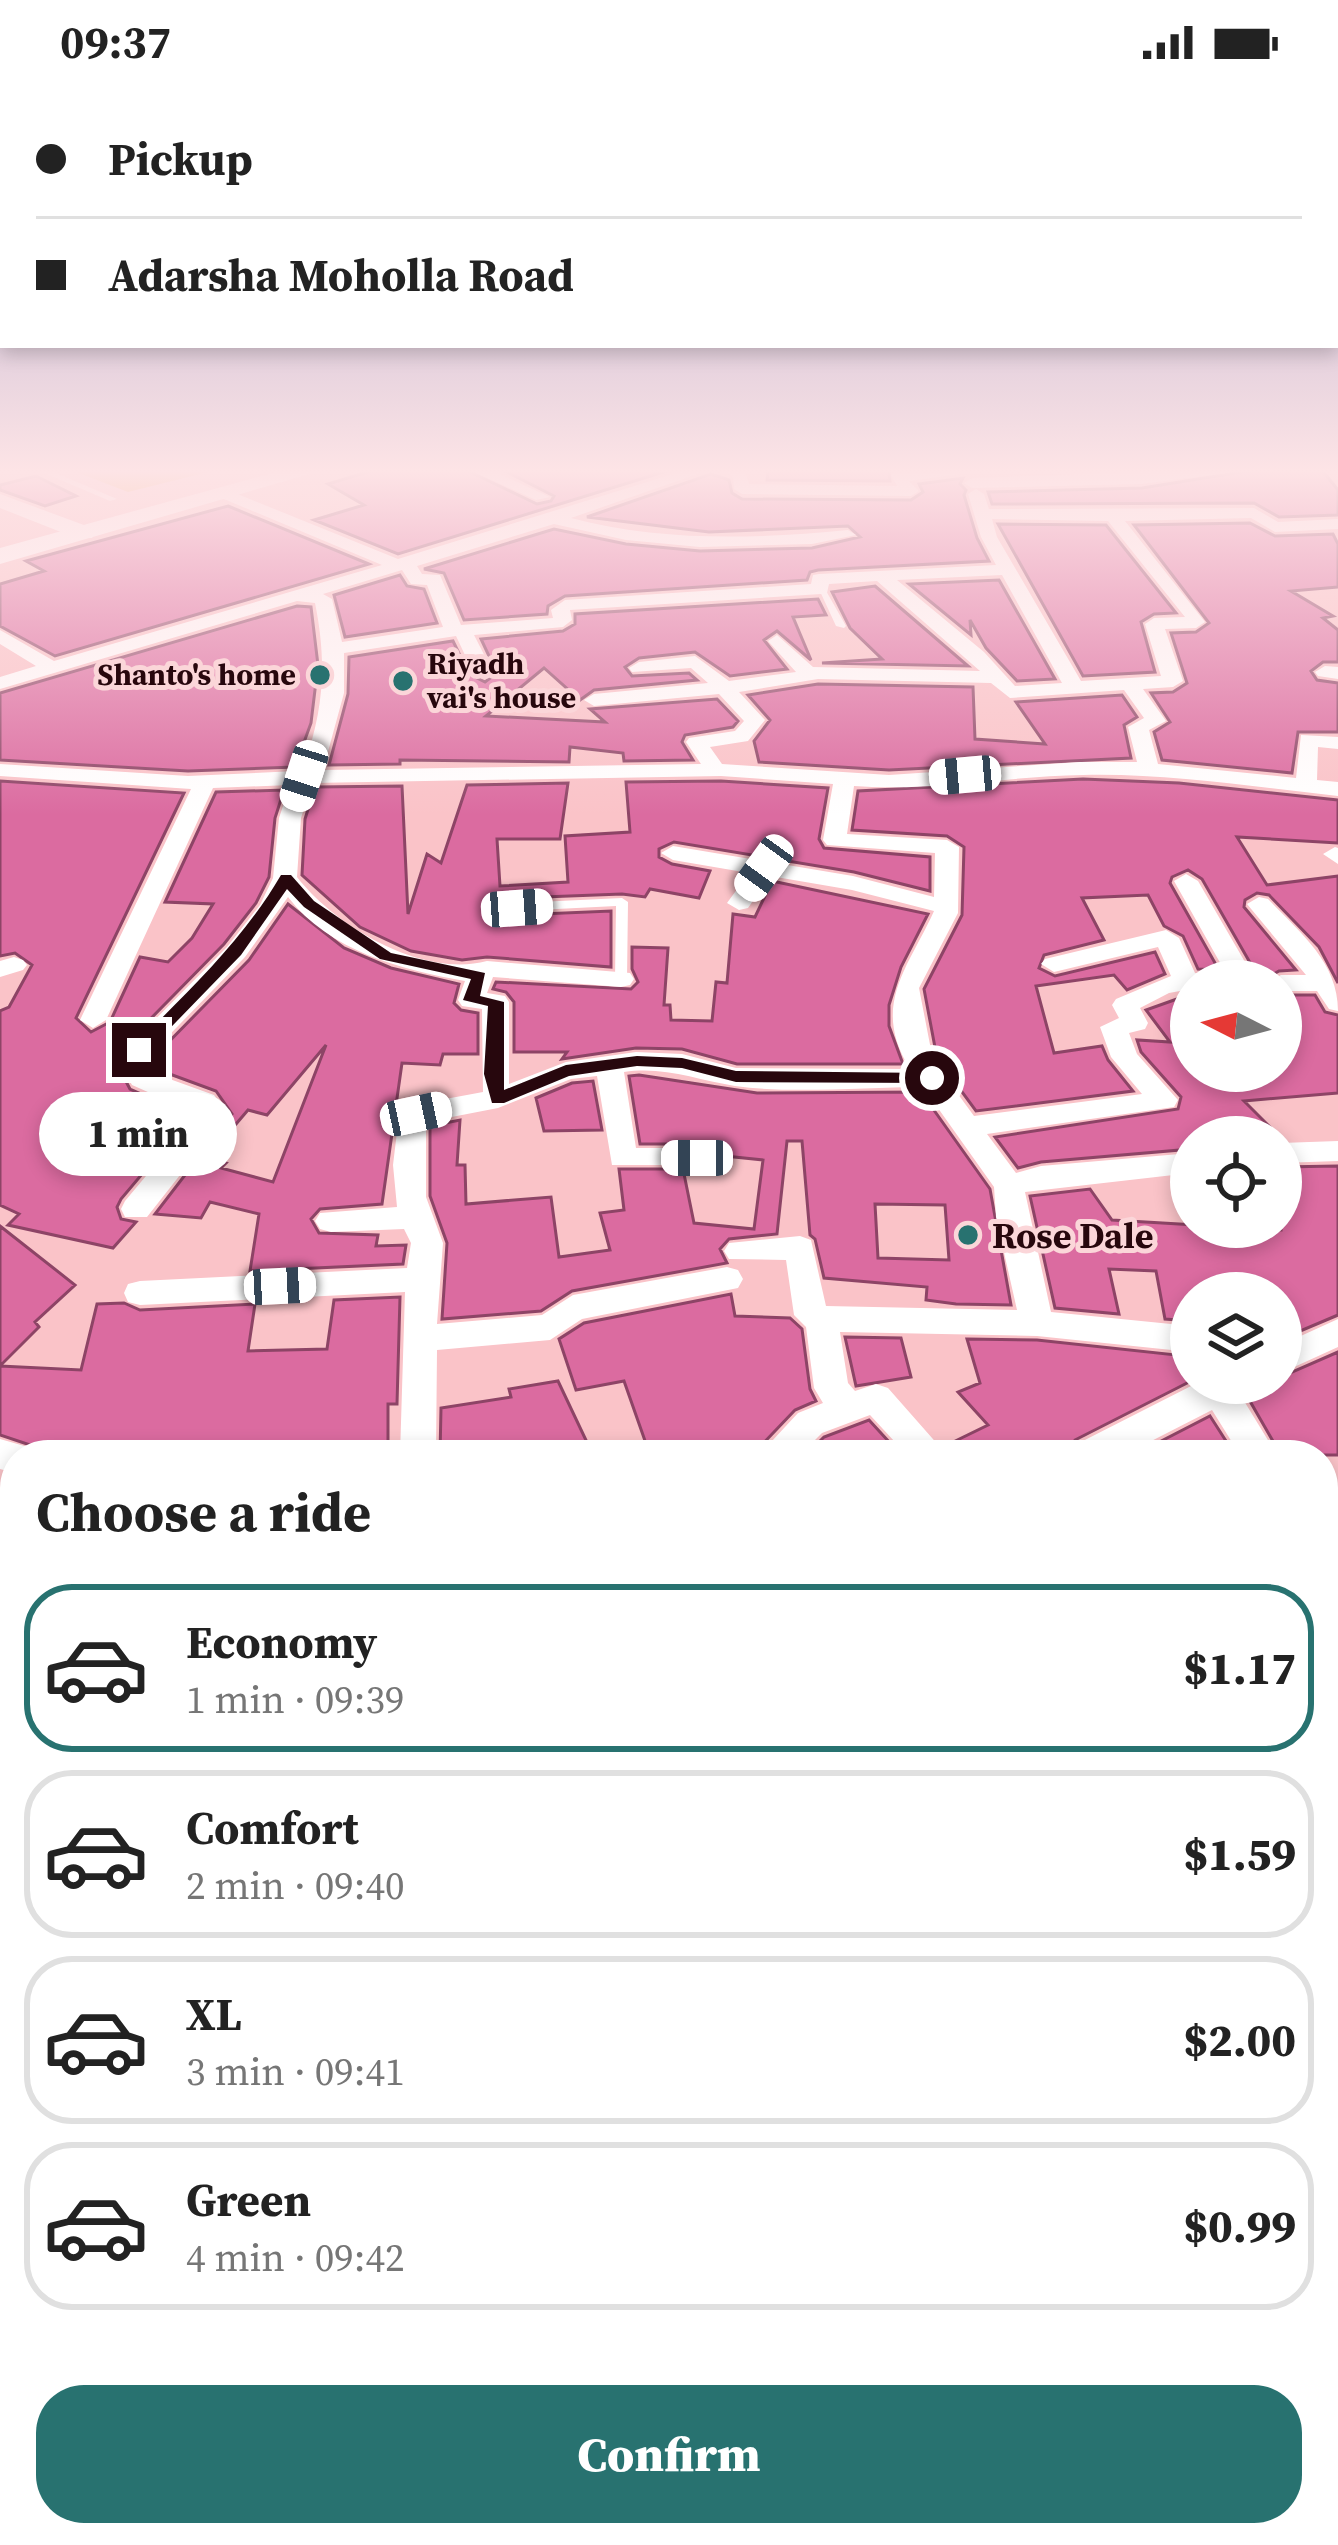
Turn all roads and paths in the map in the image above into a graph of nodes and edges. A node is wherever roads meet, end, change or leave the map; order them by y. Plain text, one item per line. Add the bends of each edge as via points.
1 (325, 585) edge
2 (437, 585) edge
3 (806, 585) edge
4 (829, 585) edge
5 (892, 585) edge
6 (1016, 585) edge
7 (1170, 585) edge
8 (290, 595) junction
9 (841, 626) dead end
10 (458, 632) junction
11 (0, 636) edge
12 (776, 641) dead end
13 (334, 649) junction
14 (49, 666) junction
15 (639, 668) dead end
16 (482, 672) dead end
17 (819, 674) junction
18 (996, 676) junction
19 (1128, 682) junction
20 (0, 683) edge
21 (726, 687) junction
22 (1075, 688) junction
23 (593, 700) dead end
24 (1338, 743) edge
25 (1149, 769) junction
26 (0, 770) edge
27 (716, 770) junction
28 (304, 776) junction
29 (844, 782) junction
30 (205, 783) junction
31 (1306, 788) junction
32 (1338, 789) edge
33 (673, 853) dead end
34 (764, 868) junction
35 (286, 878) junction
36 (1186, 881) dead end
37 (739, 903) dead end
38 (1259, 904) dead end
39 (946, 907) junction
40 (517, 908) dead end
41 (1176, 960) edge
42 (1231, 960) edge
43 (1054, 964) dead end
44 (480, 976) junction
45 (621, 979) joint
46 (1170, 982) edge
47 (1331, 993) edge
48 (93, 1020) dead end
49 (609, 1064) junction
50 (932, 1078) junction
51 (498, 1099) junction
52 (967, 1127) junction
53 (1338, 1151) edge
54 (1302, 1152) edge
55 (697, 1158) dead end
56 (1170, 1165) edge
57 (1009, 1186) junction
58 (136, 1209) dead end
59 (412, 1218) junction
60 (331, 1221) dead end
61 (421, 1279) junction
62 (140, 1293) dead end
63 (822, 1319) junction
64 (1037, 1323) junction
65 (1338, 1331) edge
66 (419, 1337) junction
67 (1170, 1340) edge
68 (1302, 1349) edge
69 (1302, 1349) edge
70 (1338, 1352) edge
71 (1193, 1404) edge
72 (1227, 1404) edge
73 (849, 1409) junction
74 (418, 1440) edge
75 (792, 1440) edge
76 (915, 1440) edge
77 (1120, 1440) edge
78 (1250, 1440) edge

1 - 8 street
2 - 10 street
3 - 10 street via 565,605 562,621
4 - 9 lane
5 - 18 street
6 - 22 street
7 - 19 street via 1196,622 1154,624 1173,681
8 - 13 street via 323,599
8 - 14 street
10 - 13 street
10 - 16 street
11 - 14 street
12 - 17 street via 805,672
13 - 28 street via 334,693 314,767
14 - 20 street
15 - 21 street via 694,662
17 - 18 street via 886,686
17 - 21 street
18 - 22 street via 1010,692
19 - 22 street
19 - 25 street via 1156,721 1138,727
21 - 23 street
21 - 27 street via 755,720 741,737 696,742
24 - 31 street via 1307,740
25 - 29 street
25 - 31 street
26 - 30 street
27 - 28 street
27 - 29 street
28 - 30 street
28 - 35 street via 290,818
29 - 39 street via 835,840 946,845
30 - 48 street
31 - 32 street
33 - 34 street
34 - 37 street
34 - 39 street
35 - 44 street via 309,904 386,956
35 - 58 street via 236,952 130,1058 142,1079 204,1102 214,1114
36 - 42 street
38 - 47 street
39 - 50 street via 906,988 919,1061
40 - 45 lane via 622,902
41 - 43 street via 1166,938
44 - 45 street via 488,969
44 - 51 street via 471,1000 496,1002
46 - 52 street via 1125,1005 1135,1023 1113,1028 1124,1057 1164,1100
49 - 50 street via 682,1063 736,1077
49 - 51 street via 566,1071
49 - 55 street via 623,1158
50 - 52 street
51 - 59 street via 413,1115
52 - 57 street
53 - 54 street
56 - 57 street
57 - 64 street
59 - 60 street
59 - 61 street via 427,1244
61 - 62 street
61 - 66 street
63 - 64 street
63 - 66 street via 812,1315 800,1248 573,1307 550,1328
63 - 73 street via 831,1388
64 - 67 street
65 - 68 street
66 - 74 street
69 - 70 street
71 - 77 street
72 - 78 street
73 - 75 street via 809,1423
73 - 76 street via 876,1398

